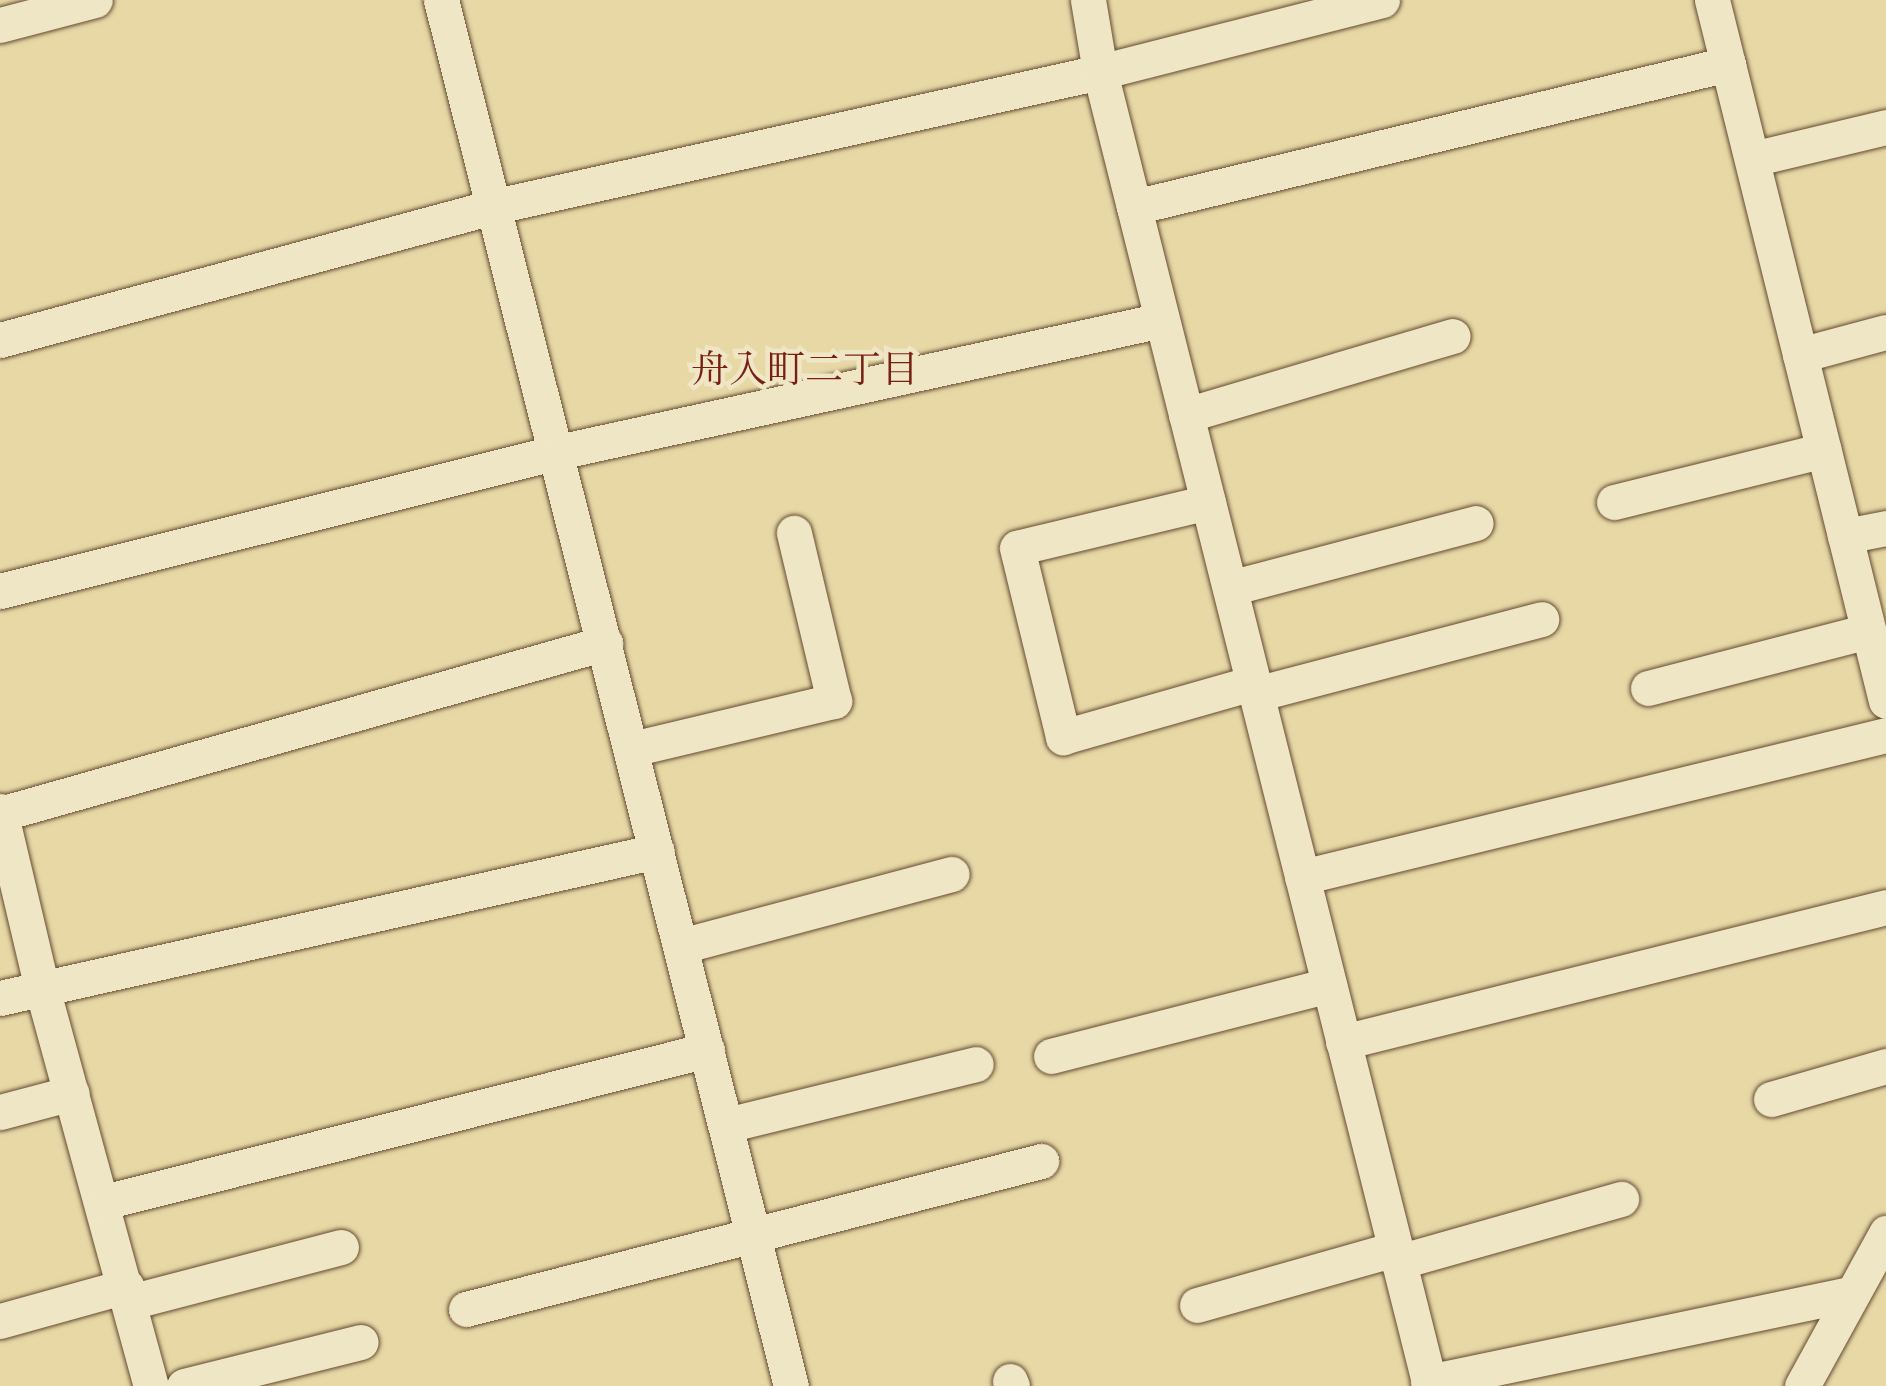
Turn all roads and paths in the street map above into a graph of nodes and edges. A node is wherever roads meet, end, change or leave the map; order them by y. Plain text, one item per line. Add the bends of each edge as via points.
1 (95, 0) edge
2 (441, 0) edge
3 (1088, 0) edge
4 (1382, 0) edge
5 (1712, 0) edge
6 (0, 26) edge
7 (1728, 64) junction
8 (1100, 72) junction
9 (1886, 127) edge
10 (1752, 159) junction
11 (496, 206) junction
12 (1134, 207) junction
13 (1162, 320) junction
14 (1886, 332) edge
15 (1452, 336) dead end
16 (0, 340) edge
17 (1800, 355) junction
18 (1186, 415) junction
19 (1824, 450) junction
20 (558, 452) junction
21 (1208, 502) junction
22 (1614, 502) dead end
23 (1476, 523) dead end
24 (1886, 528) edge
25 (794, 533) dead end
26 (1845, 536) junction
27 (1230, 588) junction
28 (0, 591) edge
29 (1542, 618) dead end
30 (1875, 641) edge
31 (605, 643) junction
32 (1648, 688) dead end
33 (1255, 689) junction
34 (1886, 701) edge
35 (1886, 735) edge
36 (632, 749) junction
37 (0, 813) edge
38 (657, 851) junction
39 (952, 874) dead end
40 (1302, 877) junction
41 (1886, 906) edge
42 (681, 946) junction
43 (1329, 986) junction
44 (42, 988) junction
45 (0, 998) edge
46 (1344, 1042) junction
47 (706, 1050) junction
48 (1051, 1056) dead end
49 (976, 1064) dead end
50 (1886, 1066) edge
51 (72, 1093) junction
52 (1772, 1099) dead end
53 (0, 1112) edge
54 (726, 1125) junction
55 (1040, 1161) dead end
56 (1622, 1199) dead end
57 (104, 1202) junction
58 (1886, 1234) edge
59 (754, 1238) junction
60 (341, 1247) dead end
61 (1397, 1255) junction
62 (128, 1294) junction
63 (1850, 1294) junction
64 (1198, 1305) dead end
65 (466, 1308) dead end
66 (0, 1321) edge
67 (360, 1342) dead end
68 (1429, 1384) edge
69 (151, 1386) edge
70 (184, 1386) edge
71 (790, 1386) edge
72 (1802, 1386) edge

1 - 6 street
2 - 11 street
3 - 8 street
4 - 8 street
5 - 7 street
7 - 10 street
7 - 12 street
8 - 11 street
8 - 12 street
9 - 10 street
10 - 17 street
11 - 16 street
11 - 20 street
12 - 13 street
13 - 18 street
13 - 20 street
14 - 17 street
15 - 18 street
17 - 19 street
18 - 21 street
19 - 22 street
19 - 26 street
20 - 28 street
20 - 31 street
21 - 27 street
21 - 33 street via 1017,548 1063,737
23 - 27 street
24 - 26 street
25 - 36 street via 834,700
26 - 30 street
27 - 33 street
29 - 33 street
30 - 32 street
30 - 34 street
31 - 36 street
31 - 37 street
33 - 40 street
35 - 40 street
36 - 38 street
37 - 44 street
38 - 42 street
38 - 44 street
39 - 42 street
40 - 43 street
41 - 46 street
42 - 47 street
43 - 46 street
43 - 48 street
44 - 45 street
44 - 51 street
46 - 61 street
47 - 54 street
47 - 57 street
49 - 54 street
50 - 52 street
51 - 53 street
51 - 57 street
54 - 59 street
55 - 59 street
56 - 61 street
57 - 62 street
58 - 63 street
59 - 65 street
59 - 71 street
60 - 62 street
61 - 64 street
61 - 68 street
62 - 66 street
62 - 69 street
63 - 68 street
63 - 72 street
67 - 70 street

